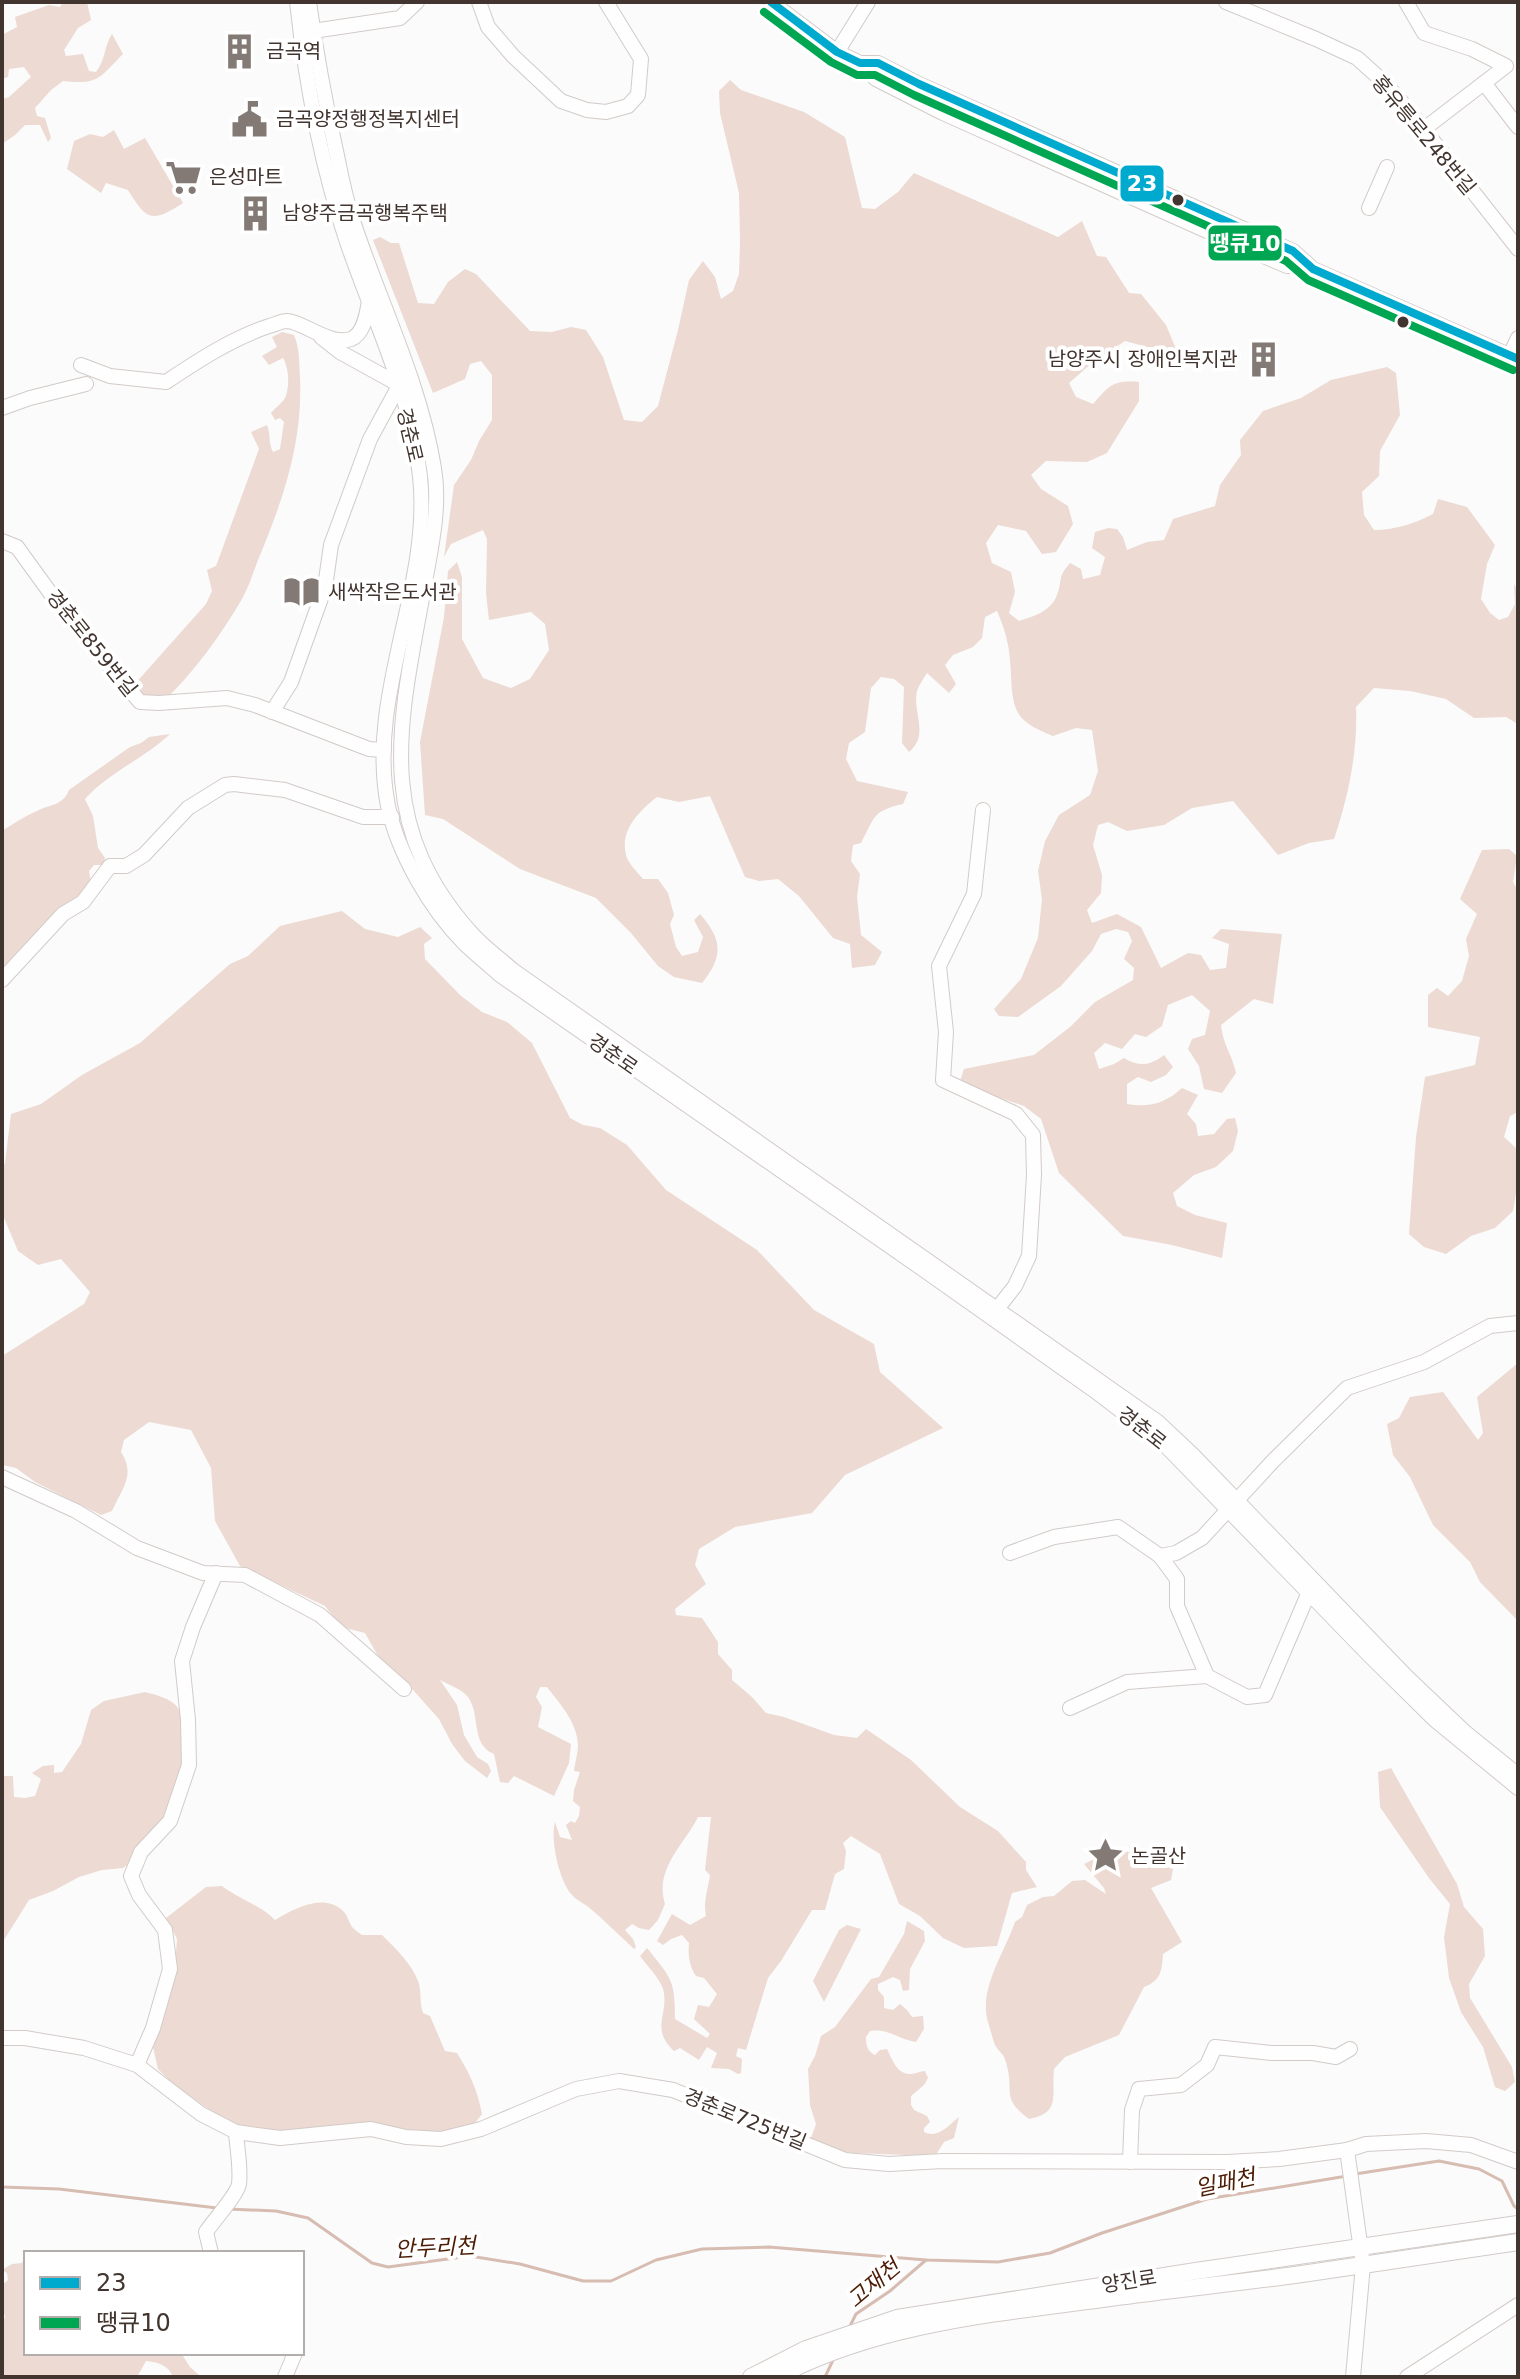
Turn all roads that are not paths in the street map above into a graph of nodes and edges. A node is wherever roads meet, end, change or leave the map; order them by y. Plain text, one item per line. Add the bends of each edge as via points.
1 (297, 2) edge
2 (309, 2) edge
3 (417, 2) edge
4 (479, 2) edge
5 (606, 2) edge
6 (771, 2) edge
7 (868, 2) edge
8 (1226, 2) edge
9 (1406, 2) edge
10 (313, 31) junction
11 (837, 52) junction
12 (1512, 69) edge
13 (1484, 83) junction
14 (1518, 127) edge
15 (1424, 129) junction
16 (1387, 167) dead end
17 (1369, 208) dead end
18 (1518, 249) edge
19 (370, 301) junction
20 (318, 334) junction
21 (1518, 338) edge
22 (1514, 357) edge
23 (81, 365) dead end
24 (405, 383) junction
25 (86, 384) dead end
26 (2, 408) edge
27 (2, 541) edge
28 (272, 712) junction
29 (384, 750) junction
30 (983, 810) dead end
31 (392, 817) junction
32 (2, 980) edge
33 (997, 1309) junction
34 (1518, 1323) edge
35 (2, 1477) edge
36 (1233, 1506) junction
37 (1010, 1553) dead end
38 (1160, 1556) junction
39 (216, 1573) junction
40 (1309, 1592) junction
41 (1207, 1676) junction
42 (404, 1689) dead end
43 (1070, 1708) dead end
44 (1518, 1775) edge
45 (1518, 1788) edge
46 (2, 2038) edge
47 (1350, 2049) dead end
48 (137, 2065) junction
49 (236, 2132) junction
50 (1347, 2153) junction
51 (1130, 2162) junction
52 (1518, 2162) edge
53 (1513, 2225) edge
54 (1518, 2242) edge
55 (1361, 2247) junction
56 (211, 2251) edge
57 (1363, 2265) junction
58 (1518, 2305) edge
59 (294, 2355) edge
60 (783, 2374) edge
61 (285, 2377) edge
62 (751, 2377) edge
63 (1353, 2377) edge
64 (1407, 2377) edge

1 - 19 street, 경춘로 via 326,176
2 - 10 street, 경춘로
3 - 10 street via 400,18
4 - 5 street via 488,27 561,101 606,112 628,106 638,95 641,59
6 - 11 street
7 - 11 street
8 - 15 street, 홍유릉로248번길 via 1357,58
9 - 12 street via 1424,33
10 - 24 street, 경춘로 via 351,218
11 - 22 street via 943,113 1254,252 1287,266 1307,266
12 - 13 street
13 - 14 street
13 - 15 street
15 - 18 street, 홍유릉로248번길
16 - 17 street
19 - 20 street via 357,335 343,340
19 - 24 street, 경춘로
20 - 23 street via 288,321 256,331 166,382 110,376
20 - 24 street via 340,352
21 - 22 street
24 - 28 street via 370,439 331,545 325,587 291,682
24 - 29 street, 경춘로 via 422,518
24 - 33 street, 경춘로 via 421,410 434,470 436,512 405,690 400,778 410,827 447,904 514,971
25 - 26 street
27 - 28 street, 경춘로859번길 via 17,547 140,702 227,698
28 - 29 street, 경춘로859번길
29 - 31 street, 경춘로
30 - 33 street via 974,894 939,966 946,1032 943,1080 1016,1114 1033,1135 1029,1256
31 - 32 street via 363,817 285,790 225,785 188,808 144,855 126,866 110,866 83,902 63,914
31 - 36 street, 경춘로 via 414,873 434,906 491,967 1095,1391
33 - 36 street, 경춘로 via 1158,1422 1193,1455
34 - 36 street via 1490,1326 1424,1362 1347,1388
35 - 39 street via 76,1511 137,1548
36 - 38 street via 1202,1538
36 - 40 street, 경춘로
36 - 44 street, 경춘로 via 1466,1733
37 - 38 street via 1054,1537 1118,1527
38 - 41 street via 1177,1579 1177,1606
39 - 42 street via 245,1575 320,1615
39 - 48 street via 182,1661 189,1765 170,1821 141,1852 131,1876 165,1930 170,1969
40 - 41 street via 1265,1695 1247,1697
40 - 45 street, 경춘로 via 1435,1720
41 - 43 street via 1127,1682
46 - 48 street, 경춘로725번길 via 84,2048
47 - 51 street via 1336,2057 1215,2047 1207,2065 1181,2085 1139,2089 1132,2110
48 - 49 street, 경춘로725번길 via 201,2114
49 - 51 street, 경춘로725번길 via 280,2138 371,2129 441,2139 481,2129 576,2089 619,2081 673,2090 845,2160
49 - 56 street via 239,2186 206,2232
50 - 51 street, 경춘로725번길 via 1227,2162
50 - 52 street, 경춘로725번길 via 1366,2144 1426,2141 1471,2145
50 - 55 street
53 - 55 main road, 양진로
54 - 57 main road, 양진로
55 - 57 street
55 - 62 main road, 양진로 via 897,2318 806,2349
57 - 60 main road, 양진로 via 1010,2311 887,2335
57 - 63 street
58 - 64 street
59 - 61 street

